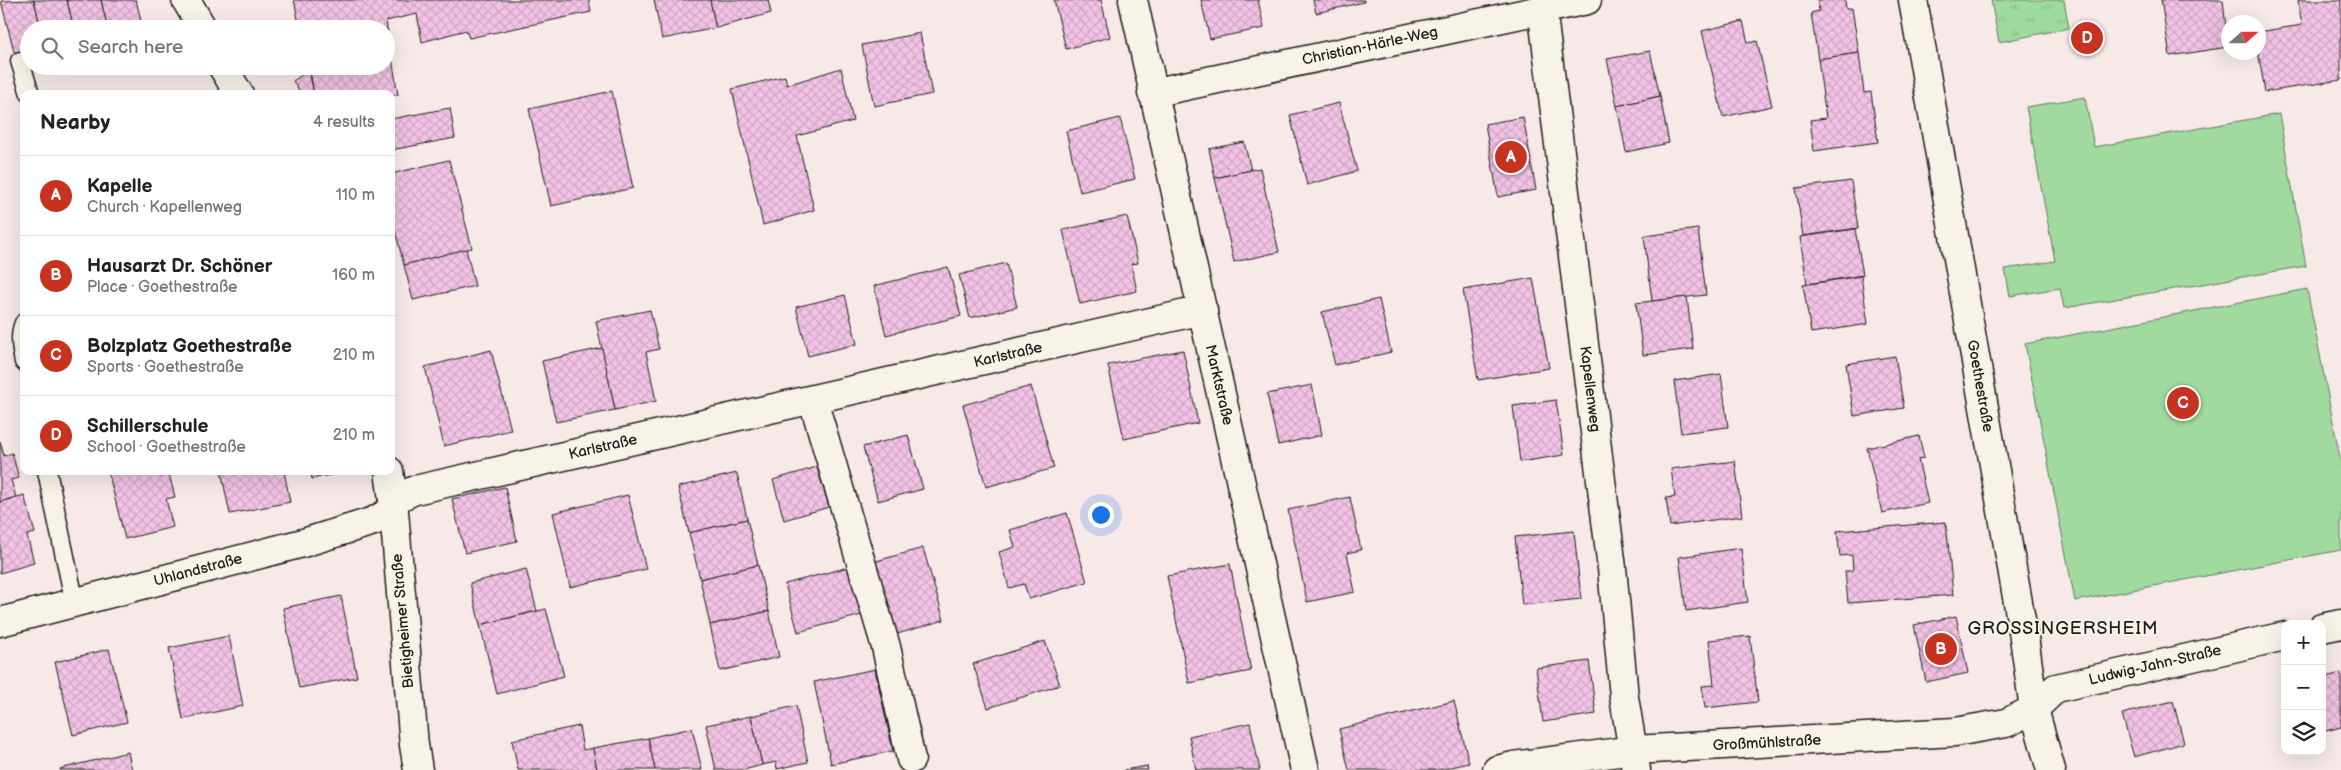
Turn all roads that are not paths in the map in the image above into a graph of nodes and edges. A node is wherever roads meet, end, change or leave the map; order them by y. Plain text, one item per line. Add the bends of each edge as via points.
1 (186, 0) edge
2 (1133, 0) edge
3 (1587, 0) edge
4 (1914, 0) edge
5 (1542, 8) junction
6 (197, 20) edge
7 (24, 75) edge
8 (227, 75) edge
9 (29, 90) edge
10 (237, 90) edge
11 (1152, 92) junction
12 (1203, 310) junction
13 (814, 400) junction
14 (48, 475) edge
15 (389, 475) edge
16 (393, 505) junction
17 (74, 604) junction
18 (0, 622) edge
19 (2341, 624) edge
20 (2326, 627) edge
21 (2281, 637) edge
22 (2034, 709) junction
23 (911, 759) dead end
24 (1635, 760) edge
25 (418, 770) edge
26 (1305, 770) edge
27 (1497, 770) edge
28 (2052, 770) edge

1 - 6 street
2 - 11 street, Marktstraße
3 - 5 street, Christian-Härle-Weg
4 - 22 street, Goethestraße
5 - 11 street, Christian-Härle-Weg
5 - 24 street, Kapellenweg via 1612,568 1624,697
7 - 9 lane
8 - 10 street
11 - 12 street, Marktstraße
12 - 13 street, Karlstraße
12 - 26 street, Marktstraße
13 - 16 street, Karlstraße via 414,490
13 - 23 street via 886,647
14 - 17 lane
15 - 16 street, Bietigheimer Straße
16 - 17 street, Uhlandstraße via 374,521 338,533
16 - 25 street, Bietigheimer Straße
17 - 18 street, Uhlandstraße
19 - 20 street
21 - 22 street, Ludwig-Jahn-Straße via 2056,688
22 - 24 street, Großmühlstraße via 2006,723 1956,732
22 - 28 street, Goethestraße
24 - 27 street, Großmühlstraße via 1513,766

